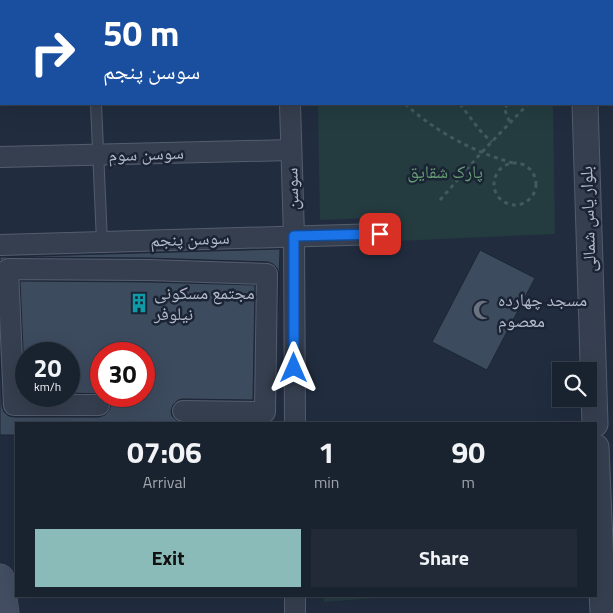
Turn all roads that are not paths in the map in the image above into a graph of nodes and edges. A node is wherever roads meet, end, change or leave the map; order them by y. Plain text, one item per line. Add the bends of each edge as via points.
1 (96, 105) edge
2 (290, 105) edge
3 (585, 105) edge
4 (291, 150) junction
5 (98, 155) junction
6 (0, 157) edge
7 (380, 234) dead end
8 (294, 236) junction
9 (147, 240) junction
10 (102, 242) junction
11 (0, 244) edge
12 (148, 270) junction
13 (602, 340) edge
14 (90, 404) edge
15 (183, 411) dead end
16 (294, 422) edge
17 (595, 422) edge
18 (597, 471) edge
19 (0, 579) edge
20 (15, 580) edge
21 (295, 597) edge
22 (5, 613) edge
23 (295, 613) edge
24 (603, 613) edge

1 - 5 lane
2 - 4 street, سوسن
3 - 13 street, بلوار یاس شمالی
4 - 5 street, سوسن سوم
4 - 8 street, سوسن
5 - 6 street, سوسن سوم
5 - 10 lane
7 - 8 street, سوسن پنجم
8 - 9 street, سوسن پنجم
8 - 16 street, سوسن
9 - 10 street, سوسن پنجم
9 - 12 street
10 - 11 street, سوسن پنجم
12 - 14 street via 8,269 14,404
12 - 15 street via 267,274 265,412
13 - 17 street, بلوار یاس شمالی
18 - 24 street
19 - 20 street
19 - 22 main road
21 - 23 street

